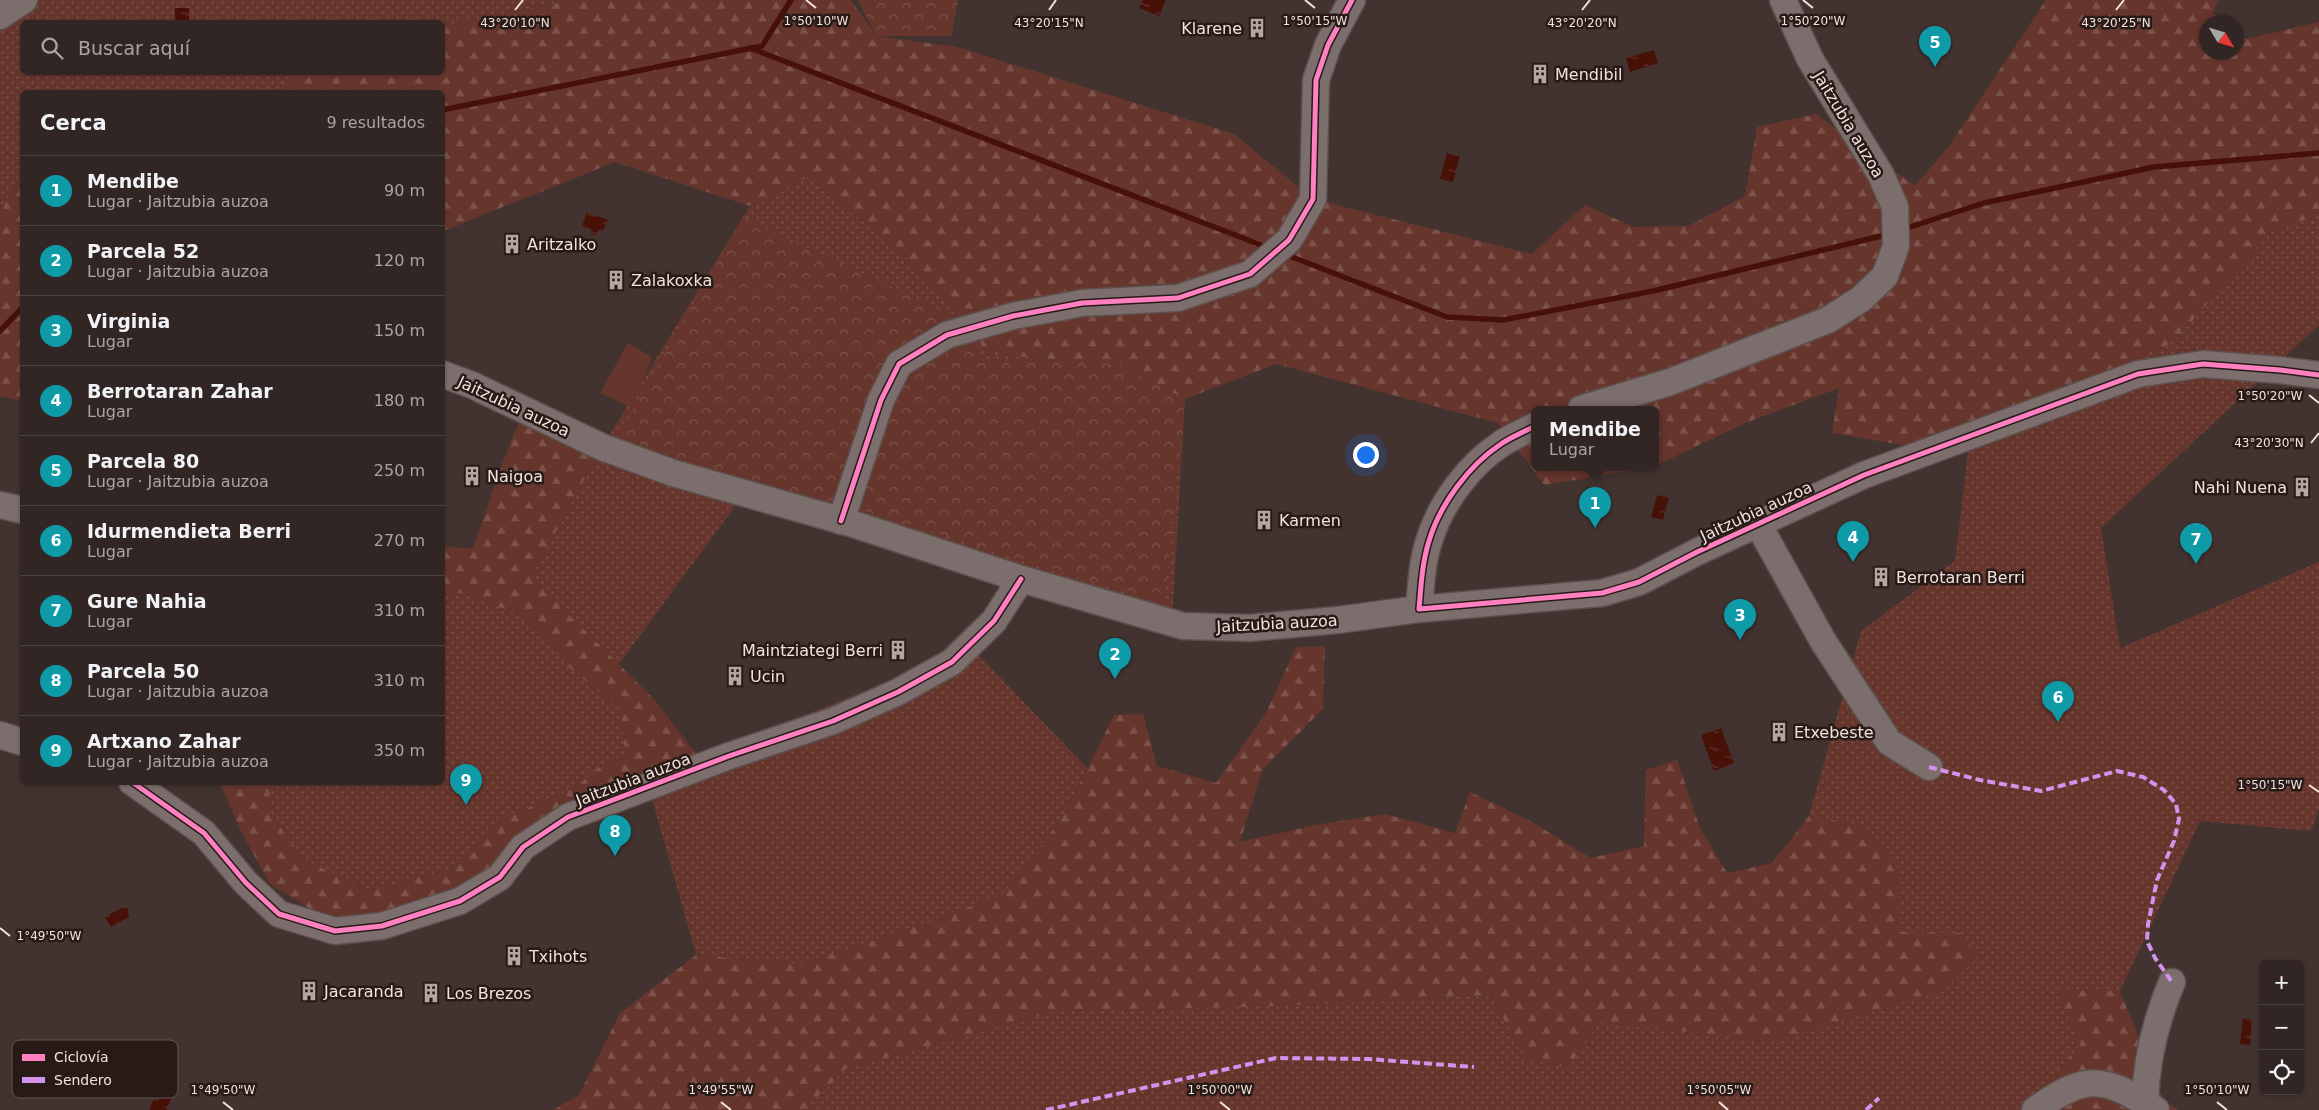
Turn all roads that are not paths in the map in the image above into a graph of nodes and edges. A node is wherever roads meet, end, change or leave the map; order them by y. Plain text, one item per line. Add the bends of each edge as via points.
1 (24, 0) edge
2 (1352, 0) edge
3 (1783, 0) edge
4 (0, 16) edge
5 (445, 375) edge
6 (2319, 375) edge
7 (1591, 406) edge
8 (1531, 428) edge
9 (0, 506) edge
10 (20, 510) edge
11 (842, 521) junction
12 (1758, 524) junction
13 (1021, 579) junction
14 (1419, 609) junction
15 (0, 735) edge
16 (20, 741) edge
17 (1929, 767) dead end
18 (136, 785) edge
19 (2172, 982) dead end
20 (2150, 1106) edge
21 (2035, 1110) edge

1 - 4 street
2 - 11 street via 1328,45 1316,80 1312,199 1289,240 1250,274 1178,298 1082,303 1013,316 947,335 899,364 881,400
3 - 7 street, Jaitzubia auzoa via 1810,59 1877,168 1895,207 1896,246 1885,276 1861,299 1828,320 1670,382
5 - 11 street, Jaitzubia auzoa via 602,448 673,473
6 - 12 street, Jaitzubia auzoa via 2203,364 2138,374 1864,474
8 - 14 street via 1500,444 1472,469 1444,505 1429,540
9 - 10 street
11 - 13 street, Jaitzubia auzoa
12 - 14 street, Jaitzubia auzoa via 1639,582 1602,593
12 - 17 street via 1822,641 1889,742
13 - 14 street, Jaitzubia auzoa via 1183,626 1249,628
13 - 18 street, Jaitzubia auzoa via 994,621 952,662 898,692 833,721 729,756 568,817 523,847 500,877 460,901 382,926 335,931 279,914 246,883 204,833
15 - 16 street
19 - 20 street via 2160,1011 2150,1053
20 - 21 street via 2121,1088 2080,1084 2058,1093

